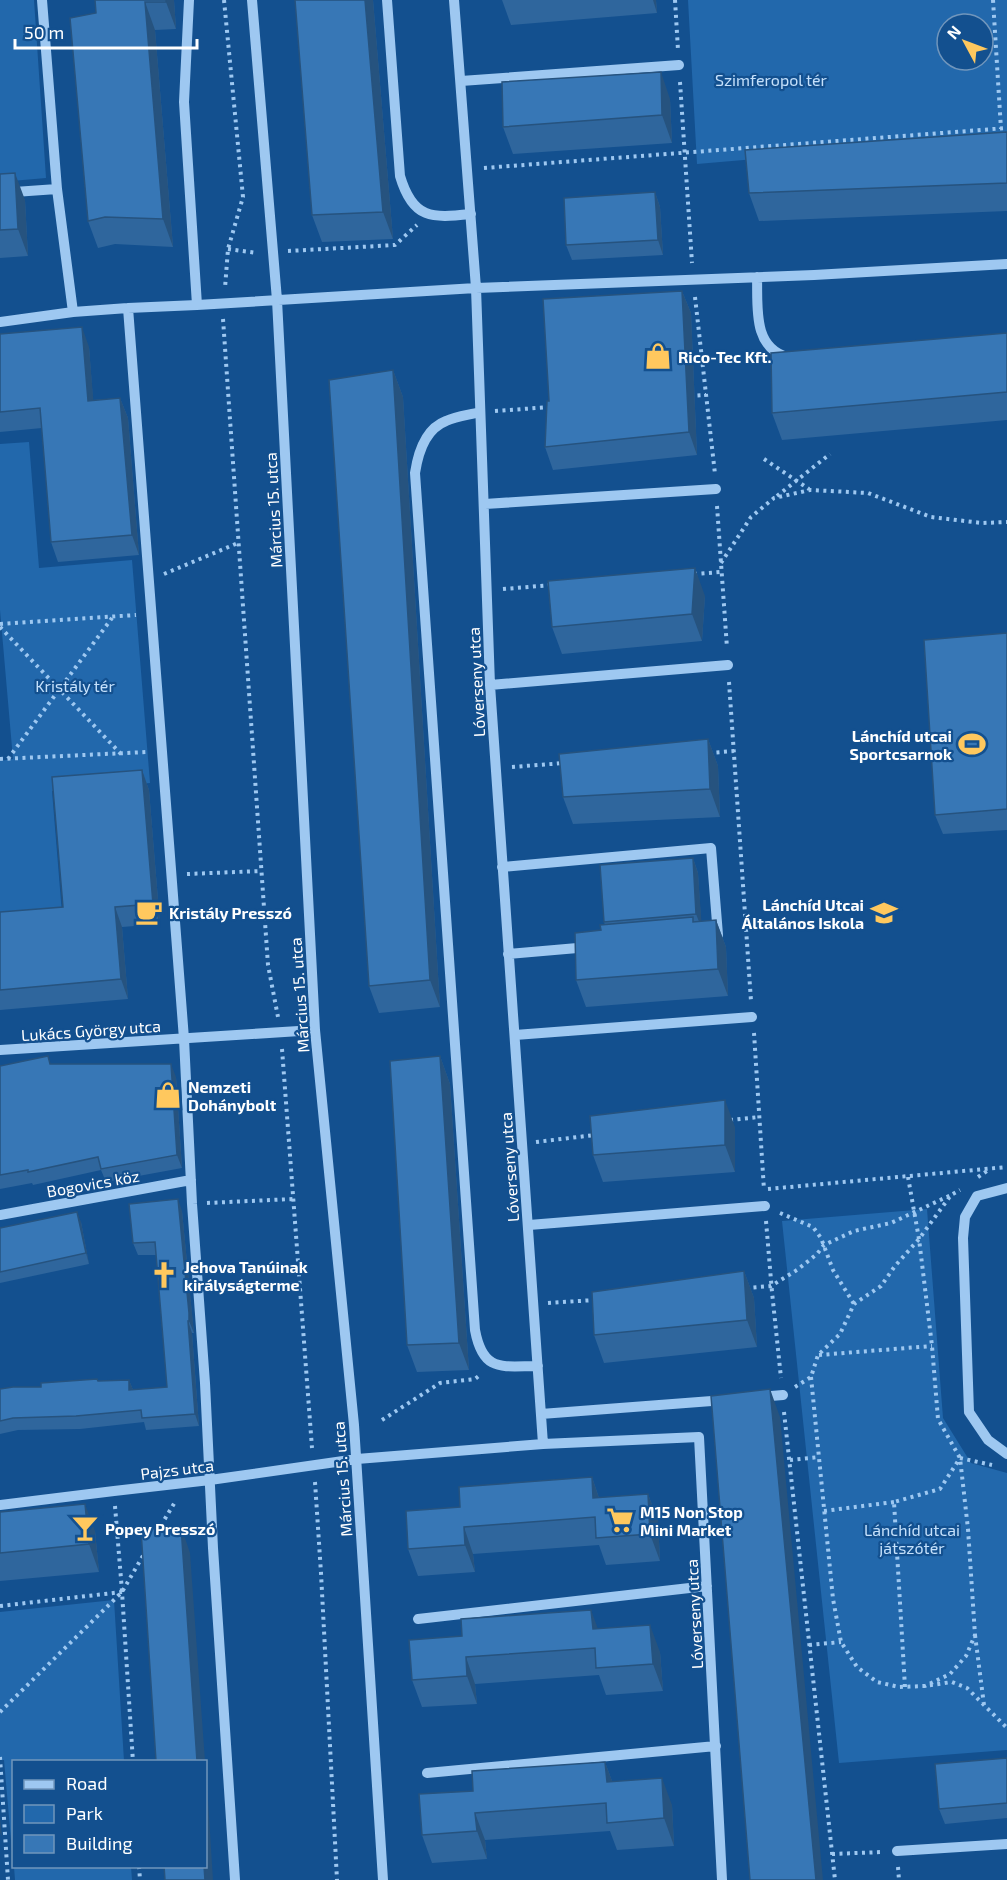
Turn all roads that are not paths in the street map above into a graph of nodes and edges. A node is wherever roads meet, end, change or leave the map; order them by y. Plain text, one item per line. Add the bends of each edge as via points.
1 (42, 0) edge
2 (189, 0) edge
3 (252, 0) edge
4 (387, 0) edge
5 (454, 0) edge
6 (679, 65) road end
7 (461, 81) junction
8 (57, 189) junction
9 (0, 193) edge
10 (471, 214) junction
11 (1007, 264) edge
12 (757, 277) junction
13 (476, 288) junction
14 (277, 300) junction
15 (197, 305) junction
16 (129, 308) junction
17 (73, 312) junction
18 (0, 322) edge
19 (797, 357) edge
20 (480, 412) junction
21 (716, 489) road end
22 (485, 504) junction
23 (728, 665) road end
24 (490, 685) junction
25 (502, 867) junction
26 (706, 936) edge
27 (602, 946) edge
28 (508, 954) junction
29 (752, 1017) road end
30 (315, 1030) junction
31 (515, 1035) junction
32 (184, 1039) junction
33 (0, 1050) edge
34 (191, 1180) junction
35 (1007, 1188) edge
36 (765, 1206) road end
37 (0, 1215) edge
38 (529, 1225) junction
39 (538, 1366) junction
40 (783, 1395) road end
41 (541, 1414) junction
42 (543, 1444) junction
43 (1007, 1454) edge
44 (357, 1459) junction
45 (210, 1480) junction
46 (0, 1506) edge
47 (707, 1586) junction
48 (418, 1619) dead end
49 (716, 1746) junction
50 (427, 1773) dead end
51 (1007, 1845) edge
52 (897, 1851) road end
53 (235, 1880) edge
54 (383, 1880) edge
55 (722, 1880) edge

1 - 8 street
2 - 15 street via 184,102
3 - 14 street, Március 15. utca
4 - 10 street via 400,176 410,199 429,215
5 - 7 street
6 - 7 street
7 - 10 street
8 - 9 street
8 - 17 street
10 - 13 street
11 - 12 street
12 - 13 street
12 - 19 street via 763,340 779,355
13 - 14 street
13 - 20 street, Lóverseny utca
14 - 15 street
14 - 30 street, Március 15. utca
15 - 16 street
16 - 17 street
16 - 32 street
17 - 18 street
20 - 22 street, Lóverseny utca
20 - 39 street via 445,421 433,430 424,441 415,472 475,1330 484,1357 493,1364
21 - 22 street
22 - 24 street, Lóverseny utca
23 - 24 street
24 - 25 street, Lóverseny utca
25 - 26 street via 711,848 718,935
25 - 28 street, Lóverseny utca
27 - 28 street
28 - 31 street, Lóverseny utca
29 - 31 street
30 - 32 street, Lukács György utca
30 - 44 street, Március 15. utca
31 - 38 street, Lóverseny utca
32 - 33 street, Lukács György utca
32 - 34 street
34 - 37 street, Bogovics köz
34 - 45 street
35 - 43 street via 977,1196 965,1217 963,1238 969,1412 988,1440
36 - 38 street
38 - 39 street, Lóverseny utca
39 - 41 street, Lóverseny utca
40 - 41 street
41 - 42 street, Lóverseny utca
42 - 44 street, Pajzs utca
42 - 47 street, Lóverseny utca via 699,1437
44 - 45 street, Pajzs utca
44 - 54 street, Március 15. utca
45 - 46 street, Pajzs utca
45 - 53 street
47 - 48 street
47 - 49 street, Lóverseny utca
49 - 50 street
49 - 55 street, Lóverseny utca
51 - 52 street

